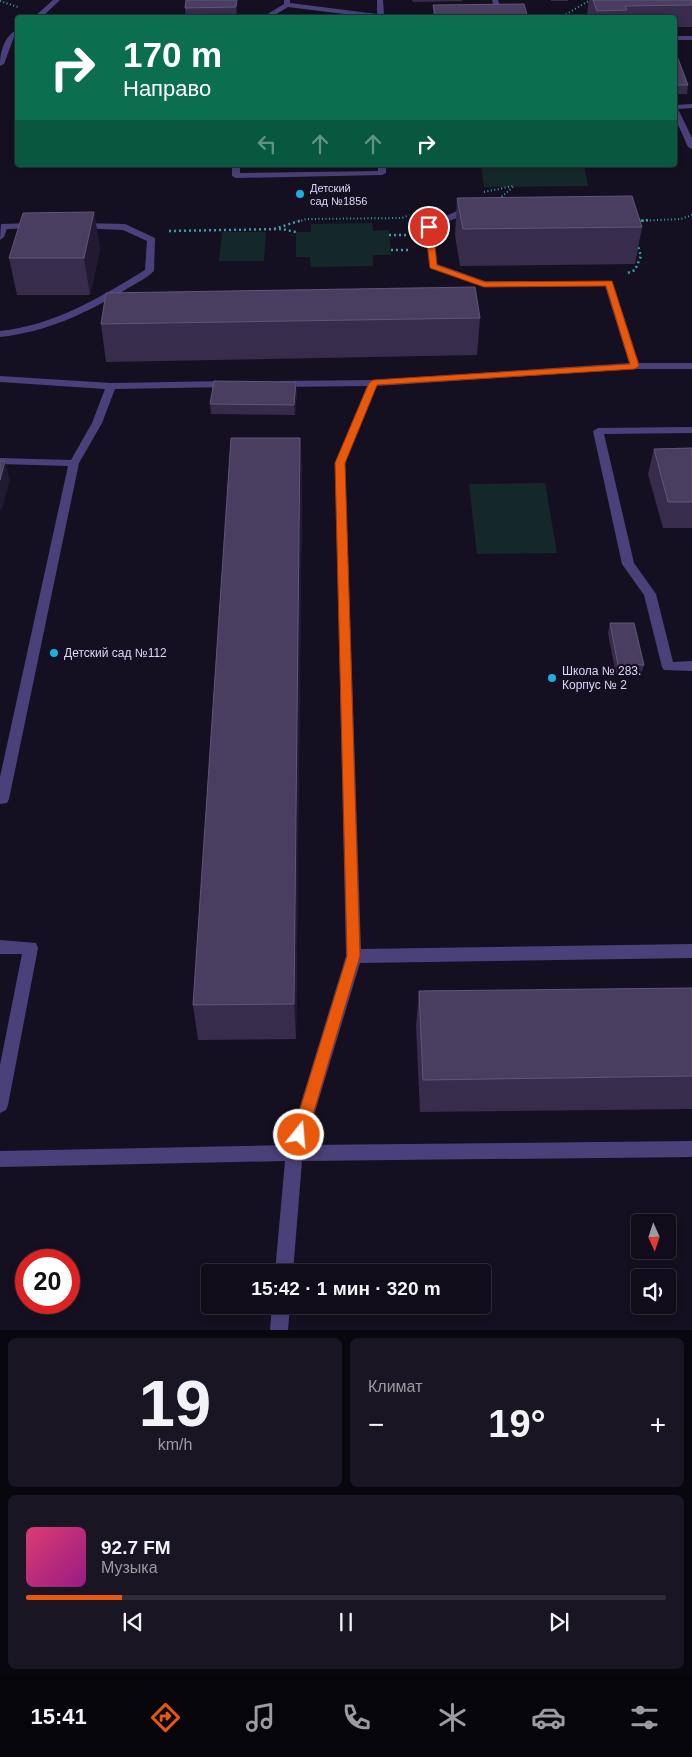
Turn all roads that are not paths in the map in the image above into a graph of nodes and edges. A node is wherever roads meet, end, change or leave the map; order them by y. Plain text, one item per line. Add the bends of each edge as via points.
1 (57, 0) edge
2 (380, 0) edge
3 (495, 0) edge
4 (287, 2) edge
5 (381, 14) junction
6 (40, 15) edge
7 (268, 15) edge
8 (385, 15) edge
9 (500, 15) edge
10 (15, 33) edge
11 (677, 38) edge
12 (692, 38) edge
13 (0, 64) edge
14 (692, 106) edge
15 (677, 108) edge
16 (677, 113) edge
17 (692, 147) edge
18 (236, 167) edge
19 (382, 167) edge
20 (484, 213) edge
21 (42, 226) edge
22 (69, 226) edge
23 (0, 237) edge
24 (0, 334) edge
25 (635, 366) junction
26 (692, 366) edge
27 (0, 379) edge
28 (373, 383) junction
29 (237, 384) edge
30 (266, 384) edge
31 (111, 386) junction
32 (692, 430) edge
33 (0, 461) edge
34 (74, 463) junction
35 (692, 666) edge
36 (0, 799) edge
37 (0, 947) edge
38 (692, 951) edge
39 (354, 956) junction
40 (0, 1105) edge
41 (692, 1149) edge
42 (294, 1152) junction
43 (0, 1160) edge
44 (285, 1264) edge
45 (280, 1314) edge
46 (279, 1330) edge

1 - 6 lane
2 - 5 lane
3 - 9 lane
4 - 5 lane
4 - 7 lane
5 - 8 lane
10 - 13 lane
11 - 12 lane
14 - 15 lane
16 - 17 lane
18 - 19 lane via 236,176 382,173
20 - 25 lane via 460,213 429,227 433,266 484,284 609,283
21 - 23 lane via 4,226
22 - 24 lane via 125,226 152,240 149,271 82,312 18,333
25 - 26 lane
25 - 28 lane
27 - 31 lane
28 - 30 lane
28 - 39 lane via 340,463
29 - 31 lane
31 - 34 lane via 97,423
32 - 35 lane via 598,431 628,564 650,594 668,667
33 - 34 lane
34 - 36 lane
37 - 40 lane via 31,948
38 - 39 lane
39 - 42 lane
41 - 42 lane
42 - 43 lane
42 - 44 lane
45 - 46 lane

